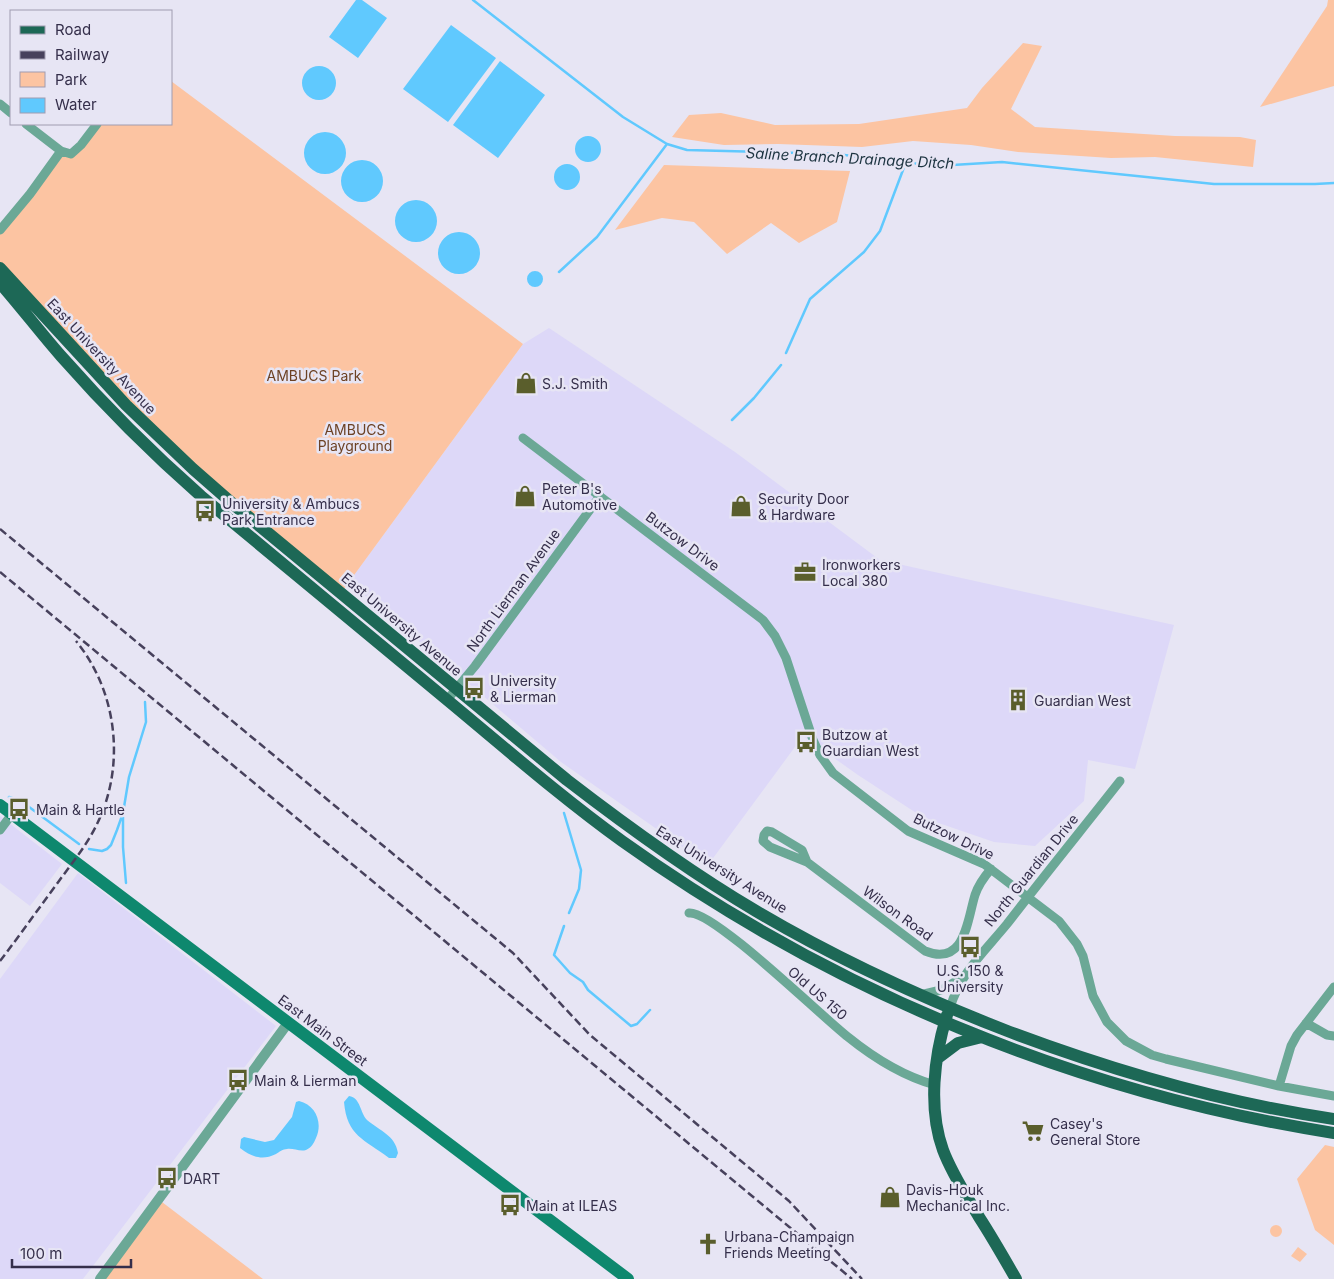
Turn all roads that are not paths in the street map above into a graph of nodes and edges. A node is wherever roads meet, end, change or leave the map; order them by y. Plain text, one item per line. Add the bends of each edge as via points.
1 (0, 104) edge
2 (10, 112) edge
3 (27, 125) edge
4 (96, 125) edge
5 (61, 150) junction
6 (0, 230) edge
7 (0, 268) edge
8 (0, 283) edge
9 (523, 438) dead end
10 (600, 496) junction
11 (456, 688) junction
12 (447, 700) junction
13 (1120, 780) dead end
14 (0, 805) edge
15 (12, 814) junction
16 (0, 830) edge
17 (807, 862) junction
18 (991, 869) junction
19 (1028, 897) junction
20 (689, 913) dead end
21 (963, 977) junction
22 (1334, 986) edge
23 (919, 995) junction
24 (950, 1008) junction
25 (945, 1022) junction
26 (288, 1023) junction
27 (1306, 1023) junction
28 (1334, 1036) edge
29 (982, 1037) junction
30 (938, 1058) junction
31 (935, 1085) junction
32 (1279, 1086) junction
33 (1334, 1096) edge
34 (1334, 1119) edge
35 (1334, 1133) edge
36 (100, 1279) edge
37 (628, 1279) edge
38 (1016, 1279) edge

1 - 2 street
3 - 5 street
4 - 5 street via 74,152
5 - 6 street
7 - 11 main road, East University Avenue via 126,405 193,469
8 - 12 main road, East University Avenue via 79,376 169,468
9 - 10 street, Butzow Drive
10 - 11 street, North Lierman Avenue
10 - 18 street, Butzow Drive via 763,620 782,646 813,740 833,773 908,831
11 - 12 street, North Lierman Avenue
11 - 23 main road, East University Avenue via 623,823 695,873 804,938
12 - 25 main road, East University Avenue via 584,812 675,877 813,959
13 - 19 street, North Guardian Drive
14 - 15 main road, East Main Street
15 - 16 street
15 - 26 main road, East Main Street
17 - 17 street, Wilson Road via 770,847 763,841 764,835 767,831 772,832 802,850
17 - 18 street, Wilson Road via 924,951 937,954 951,951 962,940 975,894
18 - 19 street, Butzow Drive
19 - 21 street, North Guardian Drive
19 - 32 street, Butzow Drive via 1059,921 1078,944 1098,1008 1126,1041 1166,1060
20 - 31 street, Old US 150 via 703,916 737,941 824,1018 868,1051 911,1077
21 - 23 street, North Guardian Drive via 941,990
21 - 24 street, North Guardian Drive
22 - 27 street
23 - 24 main road, East University Avenue
24 - 25 main road
24 - 34 main road, East University Avenue via 1055,1049 1146,1078 1262,1106
25 - 29 main road, East University Avenue
25 - 30 main road
26 - 36 street
26 - 37 main road, East Main Street
27 - 28 street
27 - 32 street via 1290,1046
29 - 30 main road via 958,1042
29 - 35 main road, East University Avenue via 1130,1088 1251,1118
30 - 31 main road
31 - 38 main road via 935,1116 945,1154
32 - 33 street, Butzow Drive

